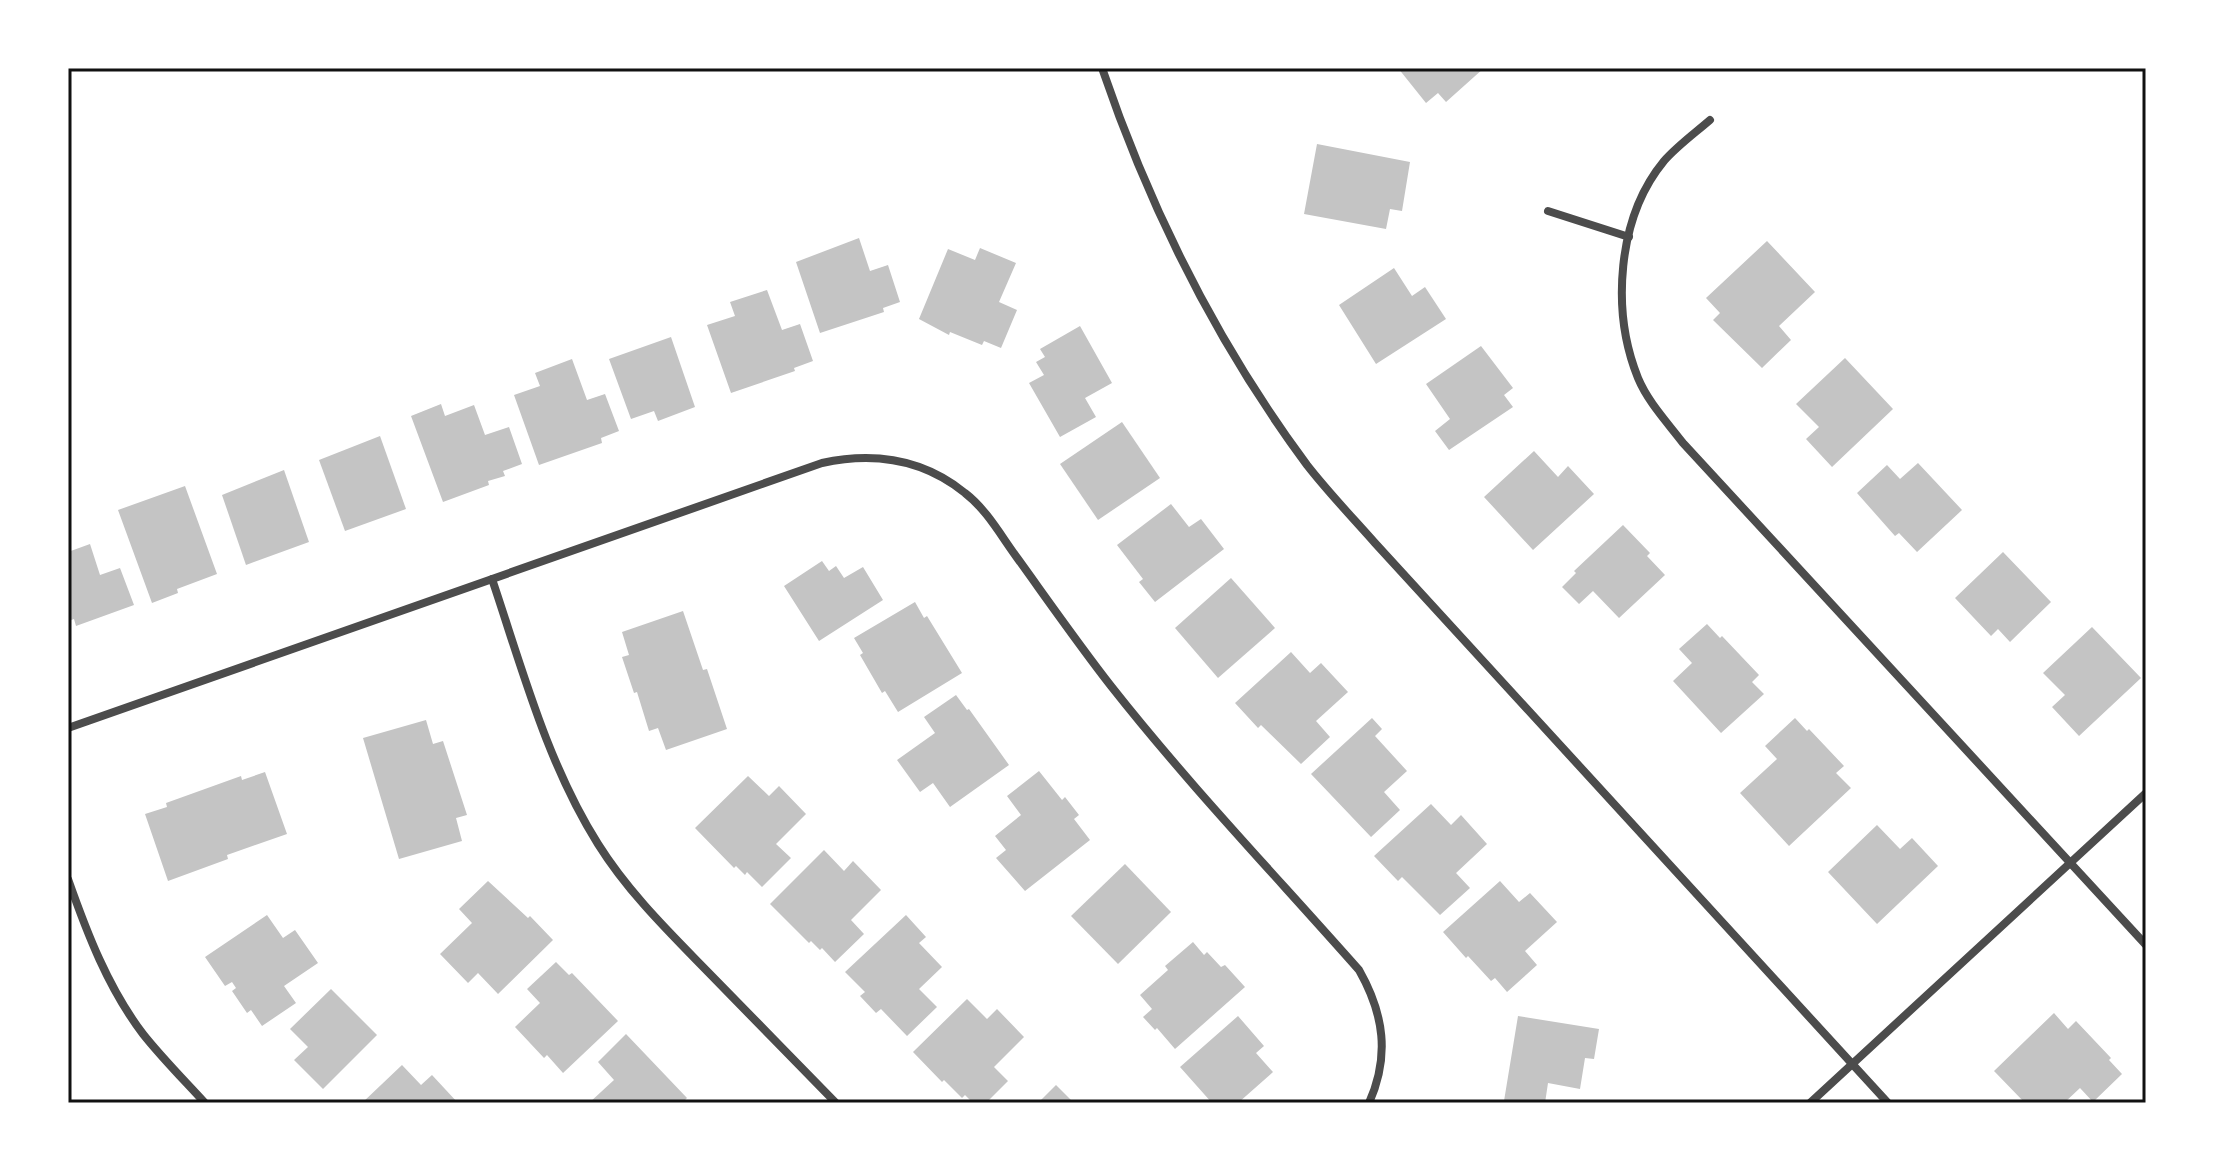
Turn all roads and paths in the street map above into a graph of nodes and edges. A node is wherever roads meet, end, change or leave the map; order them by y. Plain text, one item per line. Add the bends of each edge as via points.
1 (1102, 68) edge
2 (1710, 120) dead end
3 (1548, 211) dead end
4 (1629, 237) junction
5 (492, 579) junction
6 (68, 728) edge
7 (2146, 793) edge
8 (2071, 863) junction
9 (68, 879) edge
10 (2146, 945) edge
11 (1852, 1064) junction
12 (205, 1103) edge
13 (836, 1103) edge
14 (1369, 1103) edge
15 (1810, 1103) edge
16 (1888, 1103) edge

1 - 11 street via 1177,253 1253,385 1309,467
2 - 4 street via 1665,161 1647,189
3 - 4 street
4 - 8 street via 1623,314 1638,379 1655,407
5 - 6 street
5 - 13 street via 549,748 598,844 662,925
5 - 14 street via 822,463 871,457 919,466 944,478 986,514 1148,733 1359,970 1372,992 1383,1039 1383,1061
7 - 8 street
8 - 10 street
8 - 11 street
9 - 12 street via 114,990 142,1033
11 - 15 street
11 - 16 street

